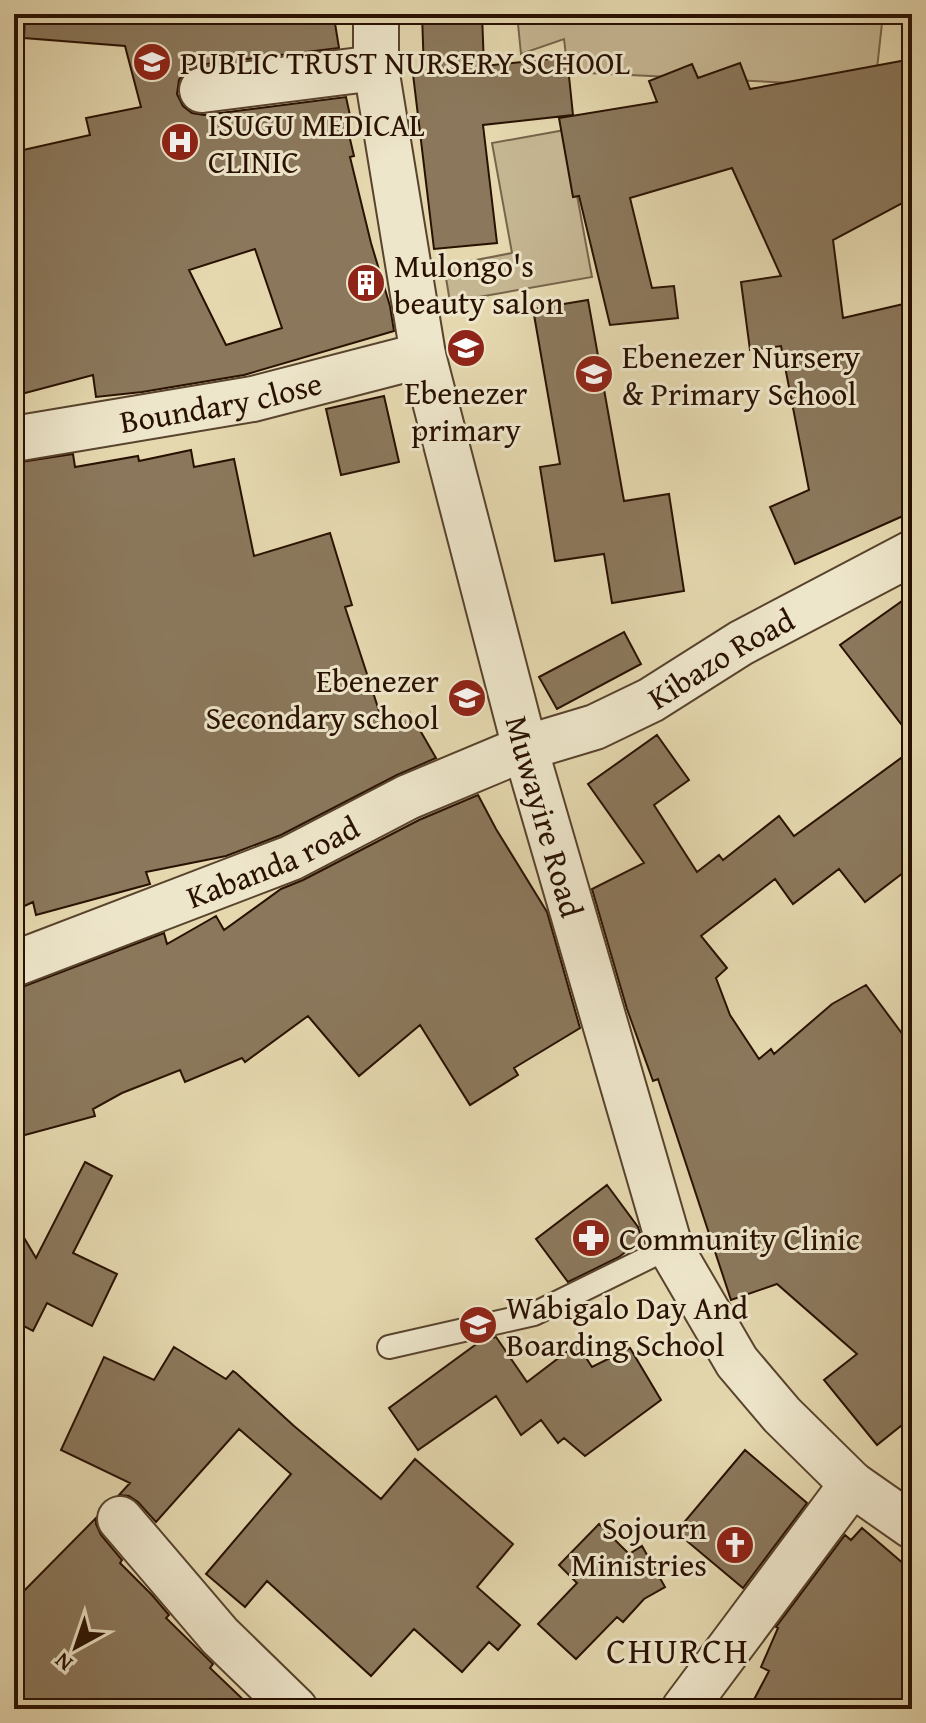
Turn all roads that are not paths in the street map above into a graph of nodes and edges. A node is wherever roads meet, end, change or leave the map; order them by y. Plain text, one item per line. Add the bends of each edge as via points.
1 (376, 14) edge
2 (376, 68) junction
3 (202, 90) dead end
4 (423, 355) junction
5 (14, 439) edge
6 (912, 553) edge
7 (525, 748) junction
8 (14, 964) edge
9 (670, 1247) junction
10 (389, 1347) dead end
11 (852, 1484) junction
12 (120, 1519) dead end
13 (912, 1526) edge
14 (295, 1709) edge
15 (684, 1709) edge

1 - 2 street, Muwayire Road
2 - 3 street
2 - 4 street, Muwayire Road
4 - 5 street, Boundary close via 253,399
4 - 7 street, Muwayire Road
6 - 7 street, Kibazo Road via 741,643 651,700 595,727
7 - 8 street, Kabanda road via 408,797 291,858
7 - 9 street, Muwayire Road
9 - 10 lane via 534,1314
9 - 11 street, Muwayire Road via 737,1362
11 - 13 street, Muwayire Road
11 - 15 street
12 - 14 street via 220,1636

